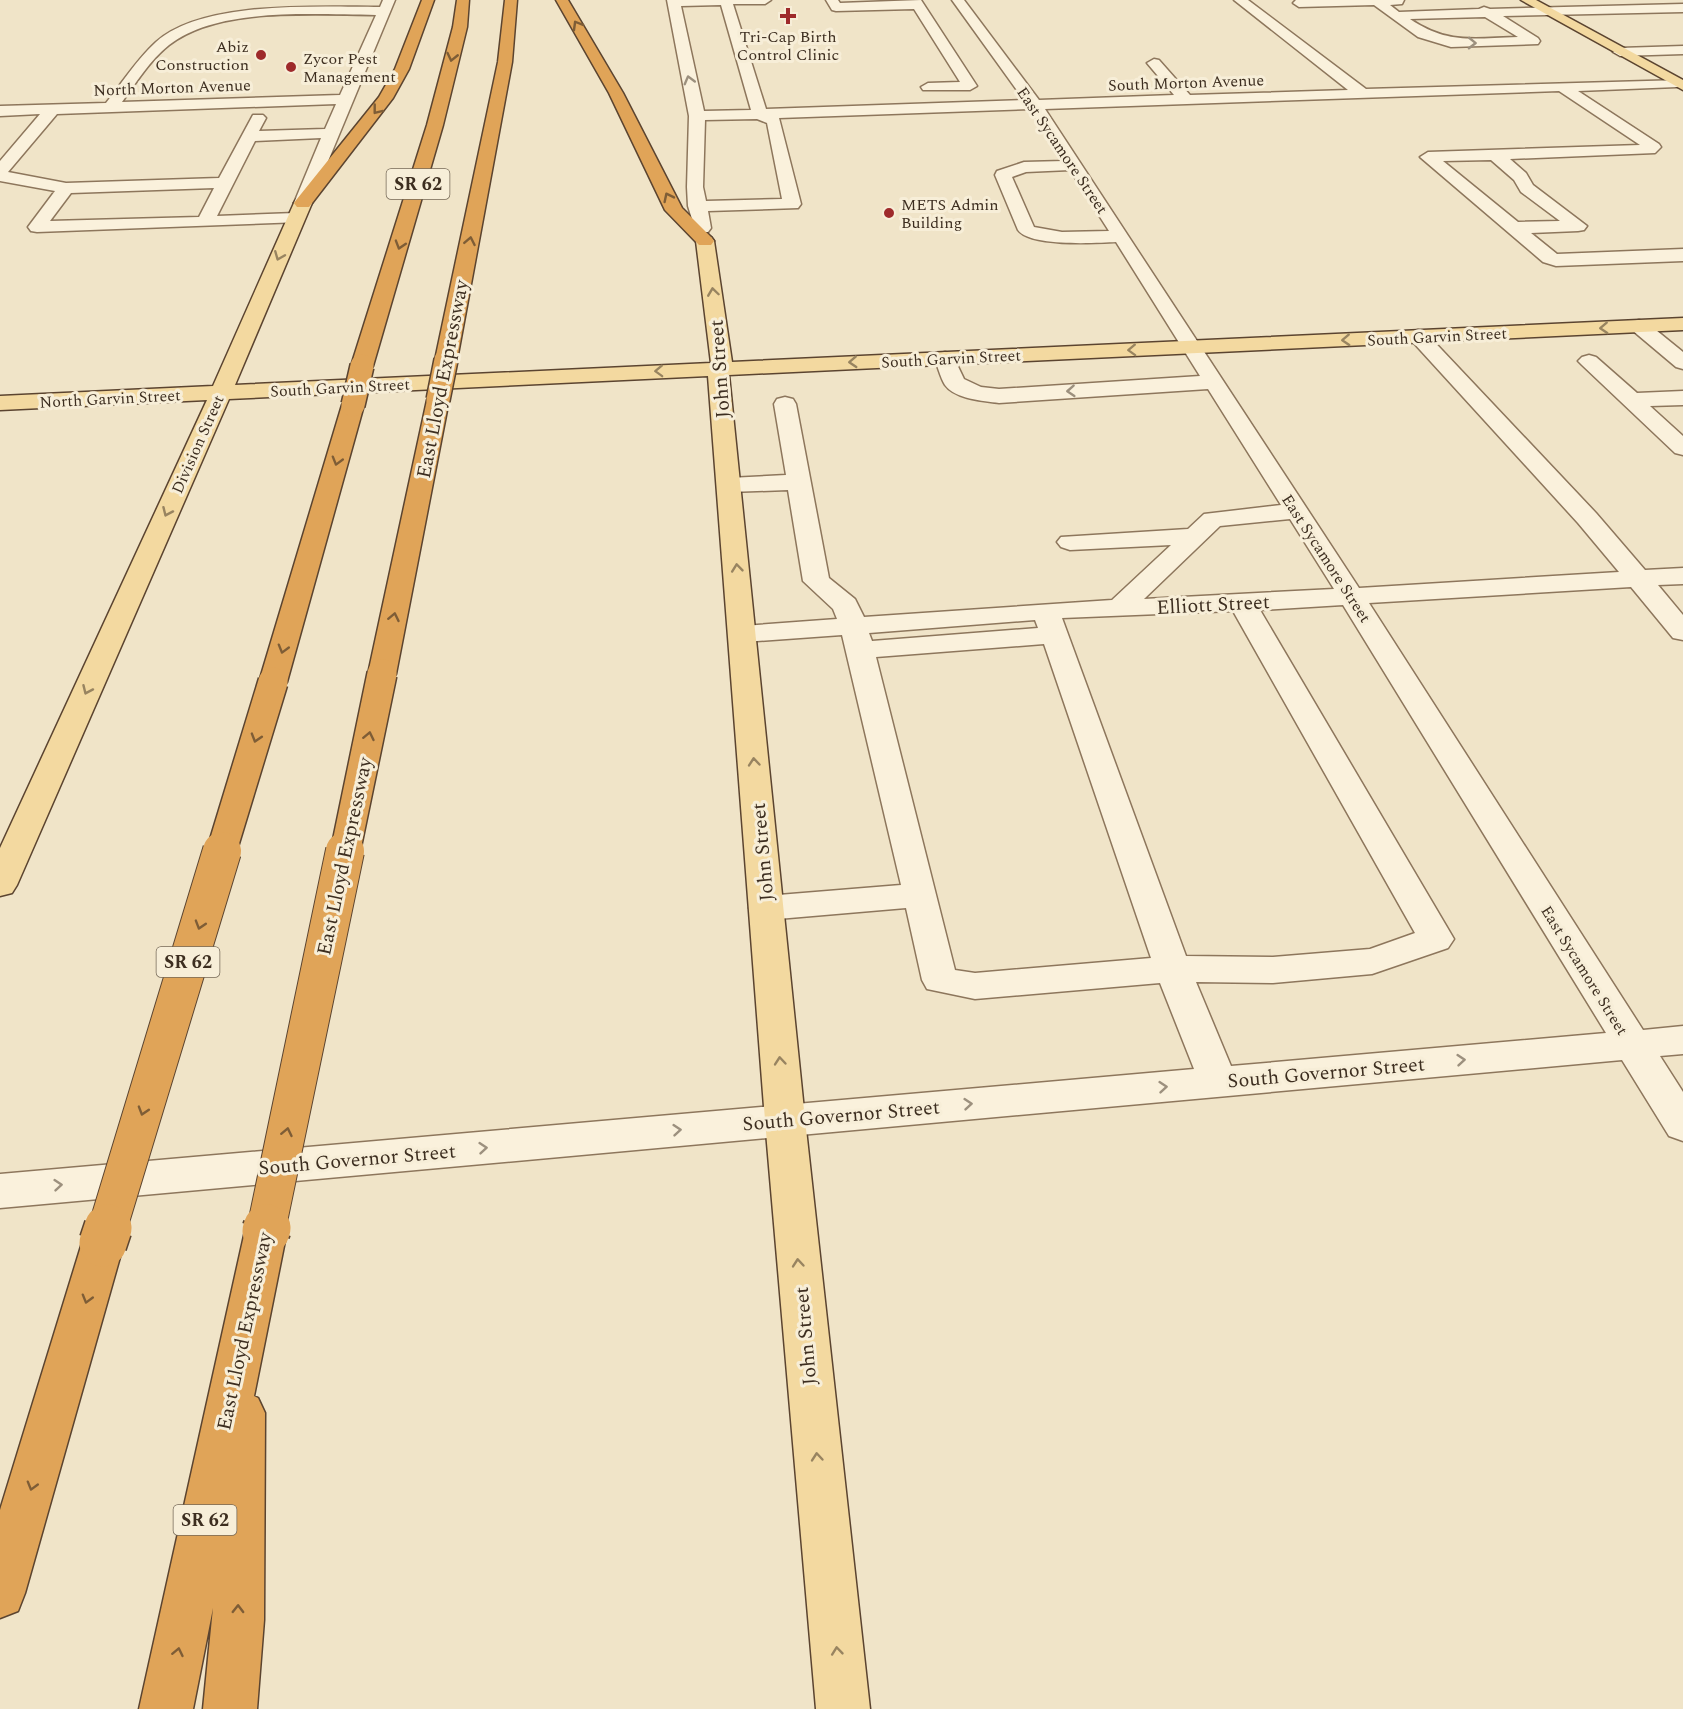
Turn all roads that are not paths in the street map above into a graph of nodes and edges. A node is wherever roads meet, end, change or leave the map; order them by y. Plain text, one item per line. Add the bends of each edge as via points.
1 (428, 0) edge
2 (464, 0) edge
3 (511, 0) edge
4 (562, 0) edge
5 (765, 0) edge
6 (832, 0) edge
7 (958, 0) edge
8 (1467, 0) edge
9 (1527, 0) edge
10 (1666, 0) edge
11 (673, 1) edge
12 (727, 1) edge
13 (1413, 1) edge
14 (1294, 2) edge
15 (1378, 2) junction
16 (916, 3) edge
17 (1244, 3) edge
18 (1268, 4) dead end
19 (387, 5) edge
20 (1682, 8) edge
21 (1548, 12) junction
22 (1488, 13) junction
23 (1396, 16) junction
24 (1509, 26) junction
25 (1486, 27) dead end
26 (1451, 28) dead end
27 (1417, 30) junction
28 (356, 33) dead end
29 (375, 33) junction
30 (1683, 50) edge
31 (1620, 52) junction
32 (1154, 63) dead end
33 (1643, 65) joint
34 (1681, 80) edge
35 (970, 86) junction
36 (916, 87) dead end
37 (1562, 87) junction
38 (878, 91) dead end
39 (1363, 94) junction
40 (346, 99) junction
41 (1186, 100) junction
42 (267, 102) junction
43 (1035, 105) junction
44 (984, 106) junction
45 (111, 107) junction
46 (53, 109) junction
47 (885, 110) junction
48 (0, 111) edge
49 (760, 114) junction
50 (697, 116) junction
51 (331, 133) junction
52 (249, 136) junction
53 (1494, 154) junction
54 (1075, 165) junction
55 (0, 171) edge
56 (0, 176) edge
57 (1498, 177) dead end
58 (1520, 177) junction
59 (1477, 178) dead end
60 (1455, 179) junction
61 (225, 183) junction
62 (66, 188) junction
63 (697, 206) junction
64 (299, 211) junction
65 (205, 222) junction
66 (1514, 228) junction
67 (1121, 236) junction
68 (705, 241) junction
69 (1683, 255) edge
70 (1683, 324) edge
71 (1639, 326) junction
72 (1418, 336) junction
73 (1191, 347) junction
74 (945, 358) junction
75 (1589, 361) dead end
76 (1683, 363) edge
77 (718, 369) junction
78 (1213, 382) junction
79 (219, 393) junction
80 (1683, 398) edge
81 (1631, 400) junction
82 (0, 403) edge
83 (785, 404) dead end
84 (1683, 448) edge
85 (799, 482) junction
86 (729, 485) junction
87 (1296, 511) junction
88 (1194, 536) junction
89 (1070, 542) dead end
90 (1683, 576) edge
91 (1640, 578) junction
92 (1352, 597) junction
93 (1242, 603) junction
94 (1119, 608) junction
95 (1050, 623) junction
96 (1683, 632) edge
97 (743, 634) junction
98 (857, 638) junction
99 (0, 885) edge
100 (920, 895) junction
101 (766, 908) junction
102 (1173, 969) junction
103 (1683, 1040) edge
104 (1632, 1045) junction
105 (1218, 1082) junction
106 (784, 1120) junction
107 (1683, 1125) edge
108 (0, 1191) edge
109 (243, 1331) junction
110 (0, 1593) edge
111 (166, 1709) edge
112 (230, 1709) edge
113 (843, 1709) edge

1 -> 64 highway via 402,69 386,98
2 -> 110 highway, SR 62, bridge via 435,125 273,682
109 -> 3 highway, East Lloyd Expressway / SR 62, bridge via 438,400 505,62
68 -> 4 highway via 674,210 616,93
5 - 12 street
6 - 16 street via 836,7
7 - 43 street, East Sycamore Street
8 - 22 street
9 - 21 main road
10 - 20 street
11 - 12 street
50 -> 11 street, John Street
12 - 49 street
13 - 15 street
14 - 15 street
15 - 23 street
16 - 35 street
17 - 18 street
17 - 39 street
19 - 29 street, Division Street
19 - 45 street via 257,15 185,31 164,41
20 - 21 street
21 - 22 street
21 - 31 main road
22 - 23 street
22 - 24 street
23 - 27 street
24 - 25 street
27 -> 24 street via 1451,43 1533,41
26 - 27 street
28 - 29 street
29 - 40 street, Division Street
30 - 31 street
31 - 33 main road
32 - 41 street
33 - 34 street
34 - 37 street, South Morton Avenue
35 - 36 street
35 - 44 street
37 - 39 street, South Morton Avenue
37 - 53 street via 1653,147
38 - 47 street
39 - 41 street, South Morton Avenue
40 - 42 street, North Morton Avenue
40 - 51 street, Division Street
41 - 43 street, South Morton Avenue
42 - 45 street, North Morton Avenue
42 - 52 street
43 - 44 street, South Morton Avenue
43 - 54 street, East Sycamore Street
44 - 47 street, South Morton Avenue
45 - 46 street, North Morton Avenue
46 - 48 street, North Morton Avenue
46 - 55 street
47 - 49 street, South Morton Avenue
49 - 50 street, South Morton Avenue
49 - 63 street via 774,121 792,204
50 - 63 street, John Street
51 - 52 street
51 - 64 street, Division Street
52 - 61 street
53 - 58 street
53 - 60 street via 1428,156
54 - 67 street, East Sycamore Street
54 - 67 street via 1024,167 1003,175 1027,230 1062,239
56 - 62 street
57 - 58 street
58 - 66 street via 1527,188 1578,226
59 - 60 street
60 - 66 street
61 - 62 street
61 - 65 street
62 - 65 street via 37,227
63 - 68 street, John Street
64 - 65 street
64 -> 79 main road, Division Street
66 - 69 street via 1556,260
67 - 73 street, East Sycamore Street
77 -> 68 main road, John Street via 723,363
70 - 71 main road, South Garvin Street
71 -> 72 main road, South Garvin Street
71 - 76 street
72 -> 73 main road, South Garvin Street
72 - 91 street
73 -> 74 main road, South Garvin Street
73 - 78 street, East Sycamore Street
74 -> 77 main road, South Garvin Street
78 -> 74 street via 999,396 976,393 955,383
75 - 81 street
77 -> 79 main road, South Garvin Street
77 - 86 main road, John Street
78 - 87 street, East Sycamore Street
79 - 82 main road, North Garvin Street
79 -> 99 main road, Division Street
80 - 81 street
81 - 84 street
83 - 85 street
85 - 86 street
85 - 98 street via 816,581 845,605
97 -> 86 main road, John Street
87 - 88 street via 1213,519
87 - 92 street, East Sycamore Street
88 - 89 street
88 - 94 street
90 - 91 street, Elliott Street
91 - 92 street, Elliott Street
91 - 96 street
92 - 93 street, Elliott Street
92 - 104 street, East Sycamore Street
93 - 94 street, Elliott Street
93 - 102 street via 1436,939 1371,961 1273,970
94 - 95 street, Elliott Street
95 - 98 street, Elliott Street
95 - 102 street
97 - 98 street
101 -> 97 main road, John Street
98 - 100 street
100 - 101 street
100 - 102 street via 940,980 975,986
106 -> 101 main road, John Street
102 - 105 street
103 - 104 street, South Governor Street
105 -> 104 street, South Governor Street
104 - 107 street, East Sycamore Street
106 -> 105 street, South Governor Street
108 -> 106 street, South Governor Street
113 -> 106 main road, John Street
111 -> 109 highway, East Lloyd Expressway / SR 62
112 -> 109 highway via 238,1620

